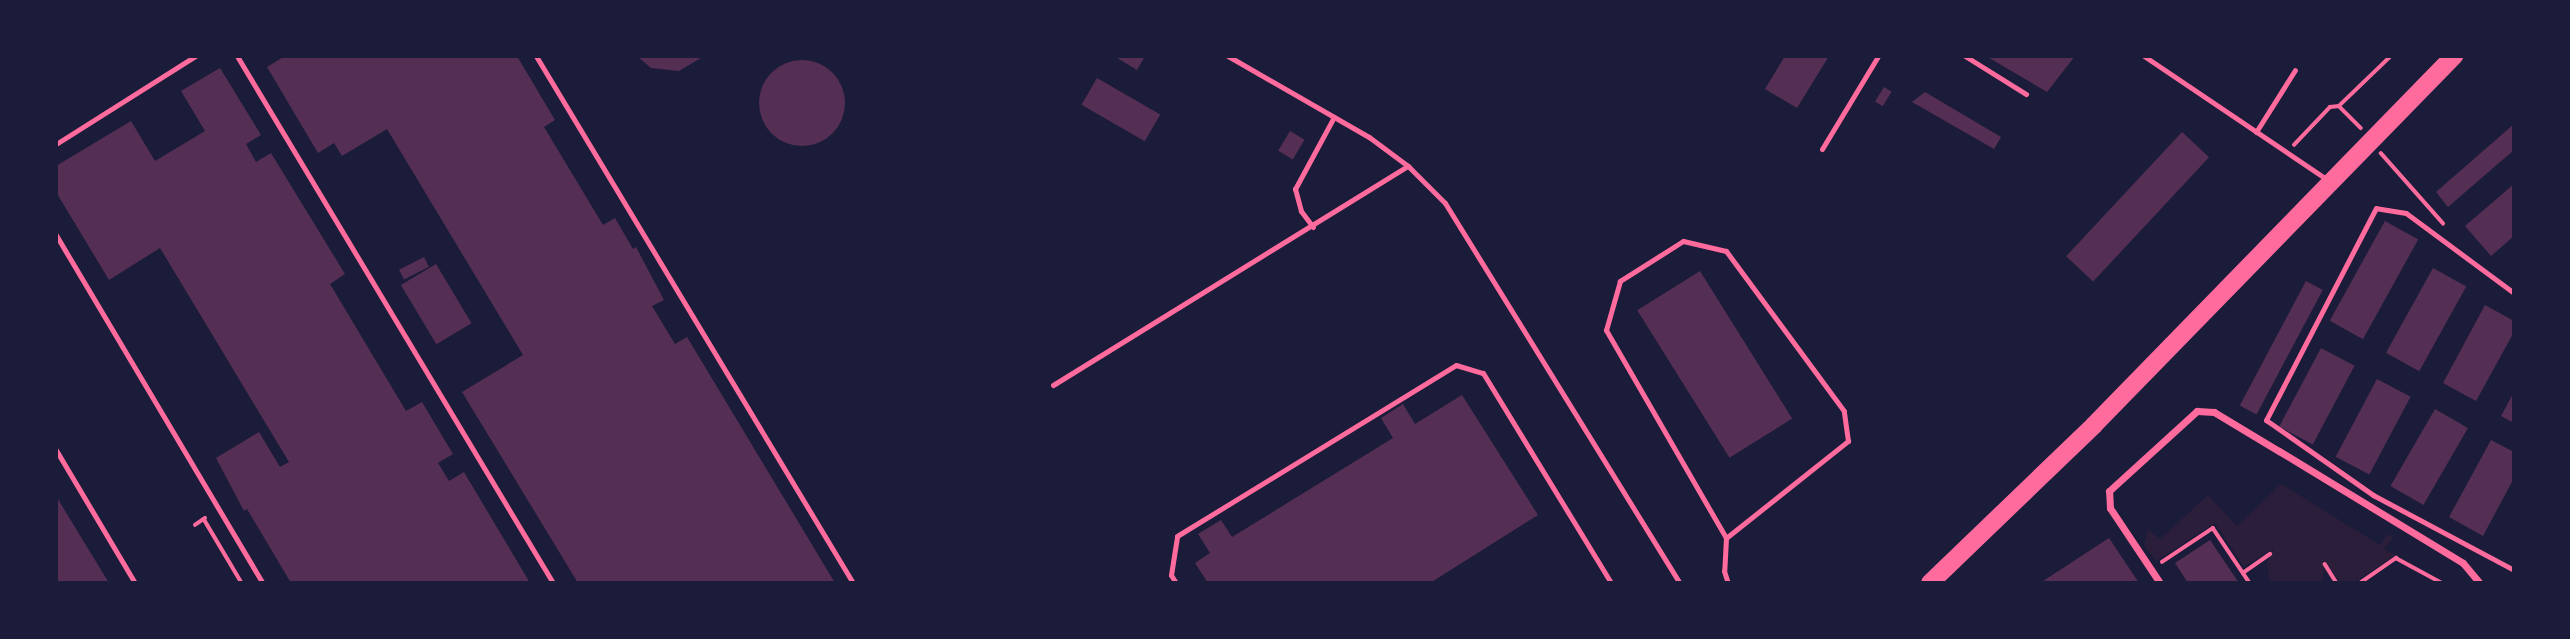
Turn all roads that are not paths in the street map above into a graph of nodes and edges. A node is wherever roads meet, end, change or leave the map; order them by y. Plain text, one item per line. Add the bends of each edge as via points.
1 (195, 56) edge
2 (237, 56) edge
3 (536, 56) edge
4 (1228, 56) edge
5 (1878, 56) edge
6 (1965, 56) edge
7 (2144, 56) edge
8 (2454, 56) edge
9 (2295, 70) dead end
10 (2026, 94) dead end
11 (1334, 117) junction
12 (2256, 132) junction
13 (56, 144) edge
14 (1822, 149) dead end
15 (1408, 166) junction
16 (2331, 182) junction
17 (1313, 228) junction
18 (56, 235) edge
19 (2514, 293) edge
20 (1053, 385) dead end
21 (56, 450) edge
22 (1726, 538) junction
23 (2514, 570) edge
24 (135, 583) edge
25 (263, 583) edge
26 (552, 583) edge
27 (853, 583) edge
28 (1176, 583) edge
29 (1611, 583) edge
30 (1679, 583) edge
31 (1728, 583) edge
32 (1930, 583) edge
33 (2160, 583) edge
34 (2480, 583) edge

1 - 13 lane
2 - 26 lane
3 - 27 lane
4 - 11 lane
5 - 14 lane
6 - 10 lane
7 - 12 lane
8 - 16 main road
9 - 12 lane
11 - 15 lane
11 - 17 lane via 1295,190 1301,211
12 - 16 lane
15 - 17 lane
15 - 30 lane via 1445,203
16 - 32 main road via 2094,425
17 - 20 lane
18 - 25 lane
19 - 23 lane via 2406,213 2376,208 2266,420 2373,495
21 - 24 lane
22 - 22 lane via 1847,441 1844,411 1726,251 1683,241 1620,281 1606,330
22 - 31 lane
28 - 29 lane via 1171,575 1177,536 1456,365 1483,373
33 - 34 street via 2110,508 2109,491 2197,411 2214,412 2279,451 2463,563

